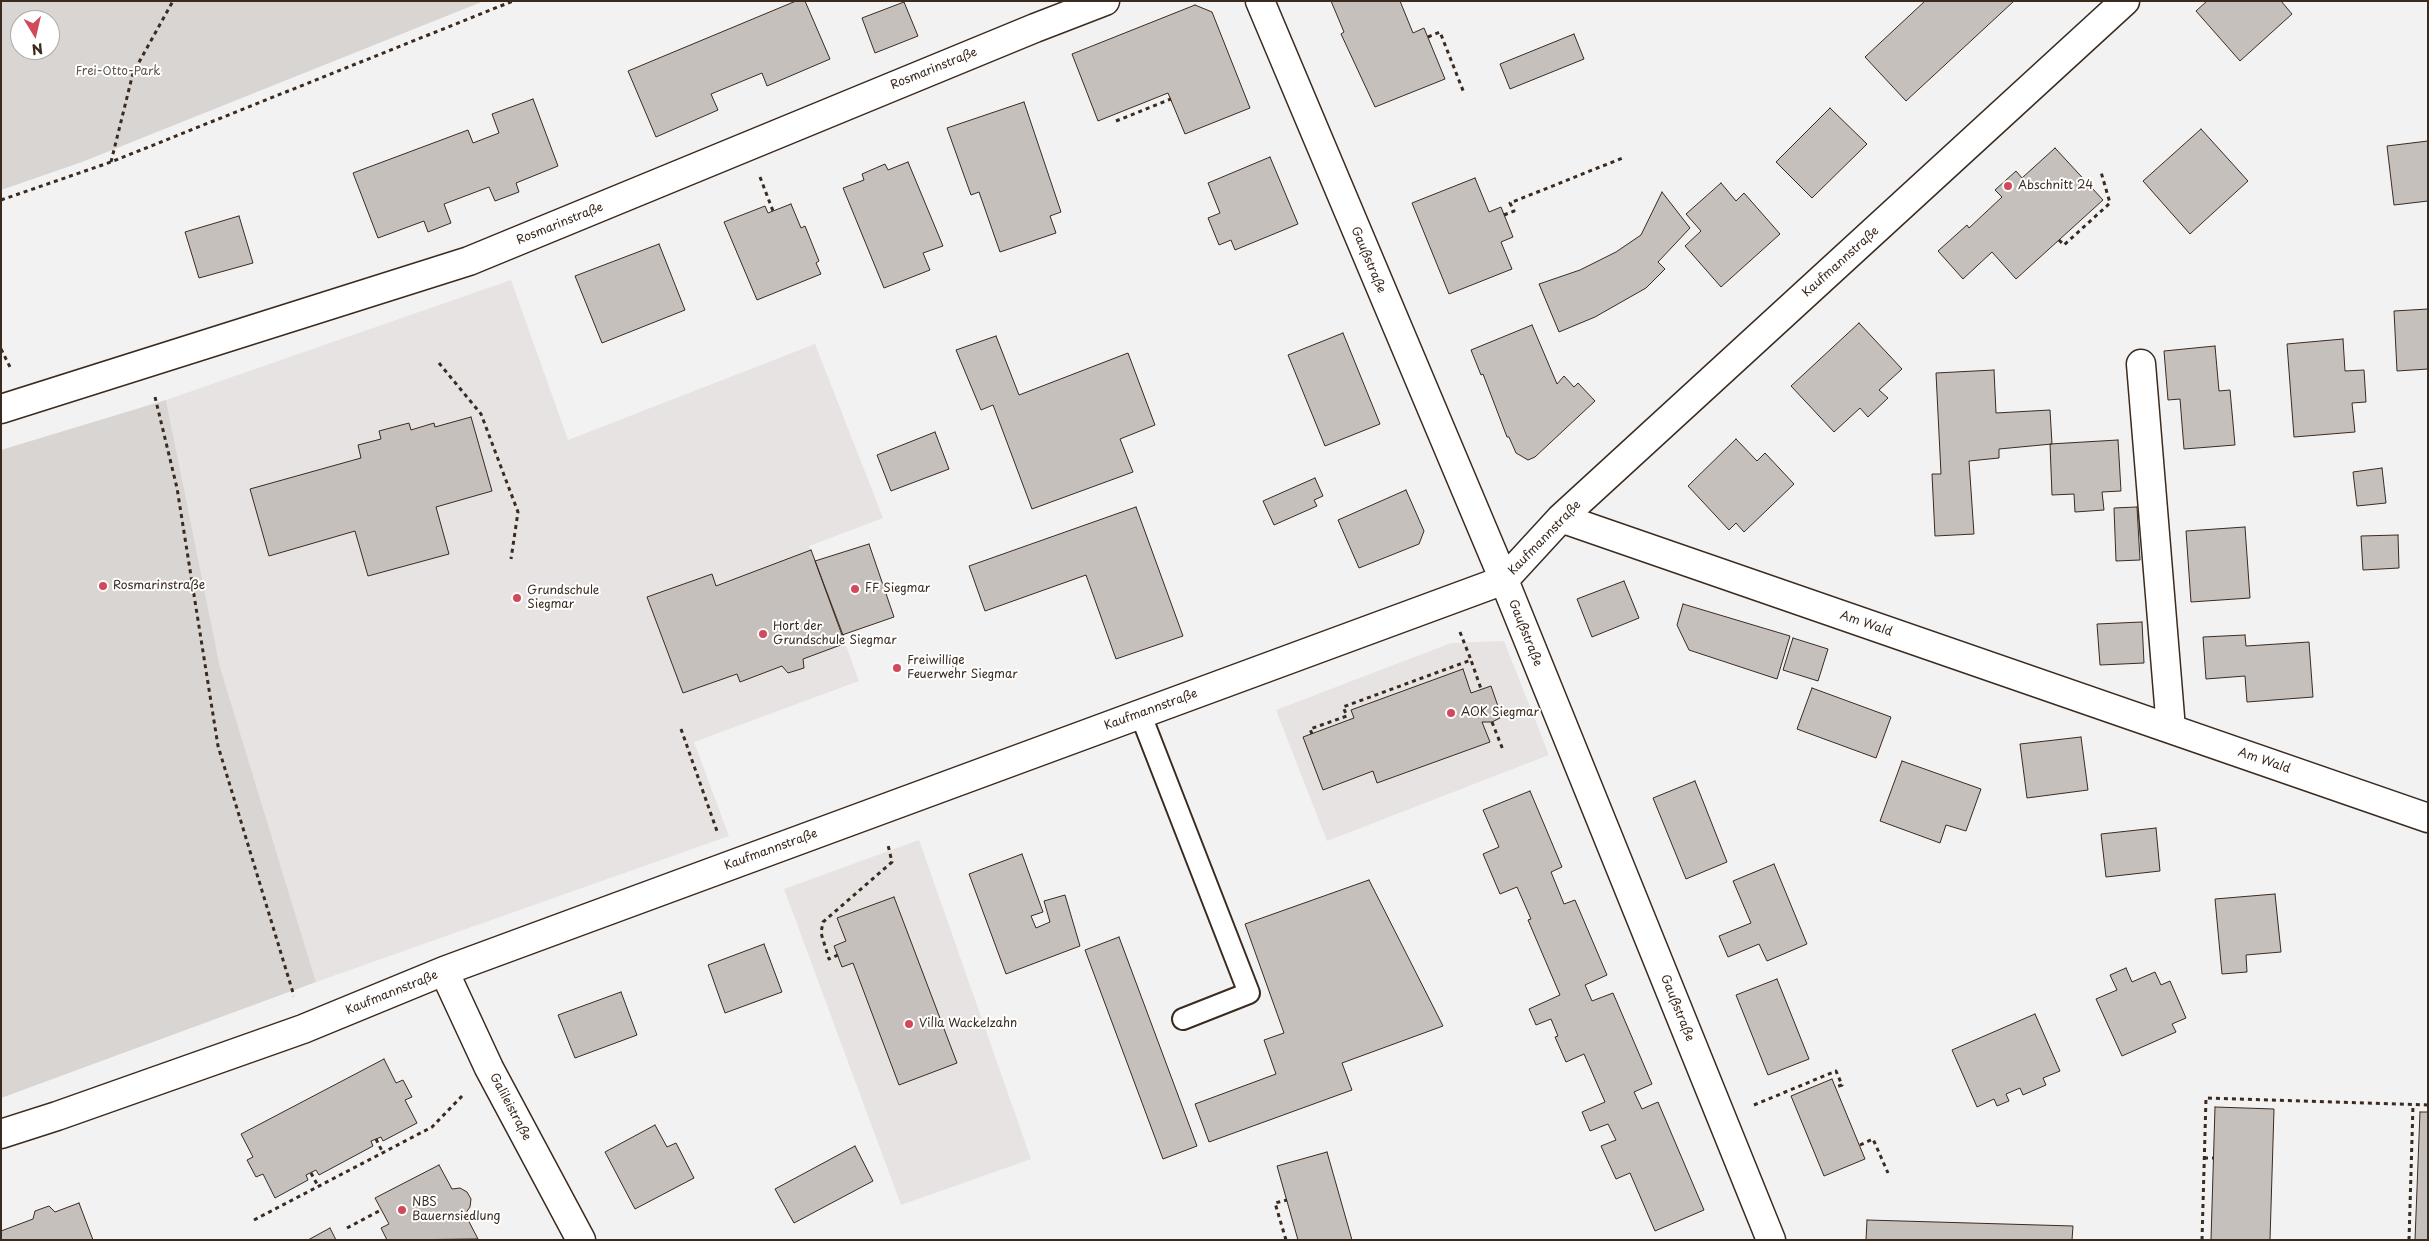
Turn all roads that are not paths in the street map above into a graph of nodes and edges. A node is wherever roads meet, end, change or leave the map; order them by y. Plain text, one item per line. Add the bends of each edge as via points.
1 (1105, 1) edge
2 (1260, 1) edge
3 (2125, 1) edge
4 (2140, 364) dead end
5 (1, 409) edge
6 (1561, 518) junction
7 (1504, 580) junction
8 (1140, 713) junction
9 (2171, 730) junction
10 (2428, 818) edge
11 (444, 971) junction
12 (1183, 1019) dead end
13 (1, 1134) edge
14 (580, 1240) edge
15 (1771, 1240) edge

1 - 5 street, Rosmarinstraße via 469,261
2 - 7 street, Gaußstraße
3 - 6 street, Kaufmannstraße
4 - 9 street
6 - 7 street, Kaufmannstraße
6 - 9 street, Am Wald
7 - 8 street, Kaufmannstraße
7 - 15 street, Gaußstraße
8 - 11 street, Kaufmannstraße
8 - 12 lane via 1249,993
9 - 10 street, Am Wald
11 - 13 street, Kaufmannstraße via 303,1029
11 - 14 street, Galileistraße via 490,1068

